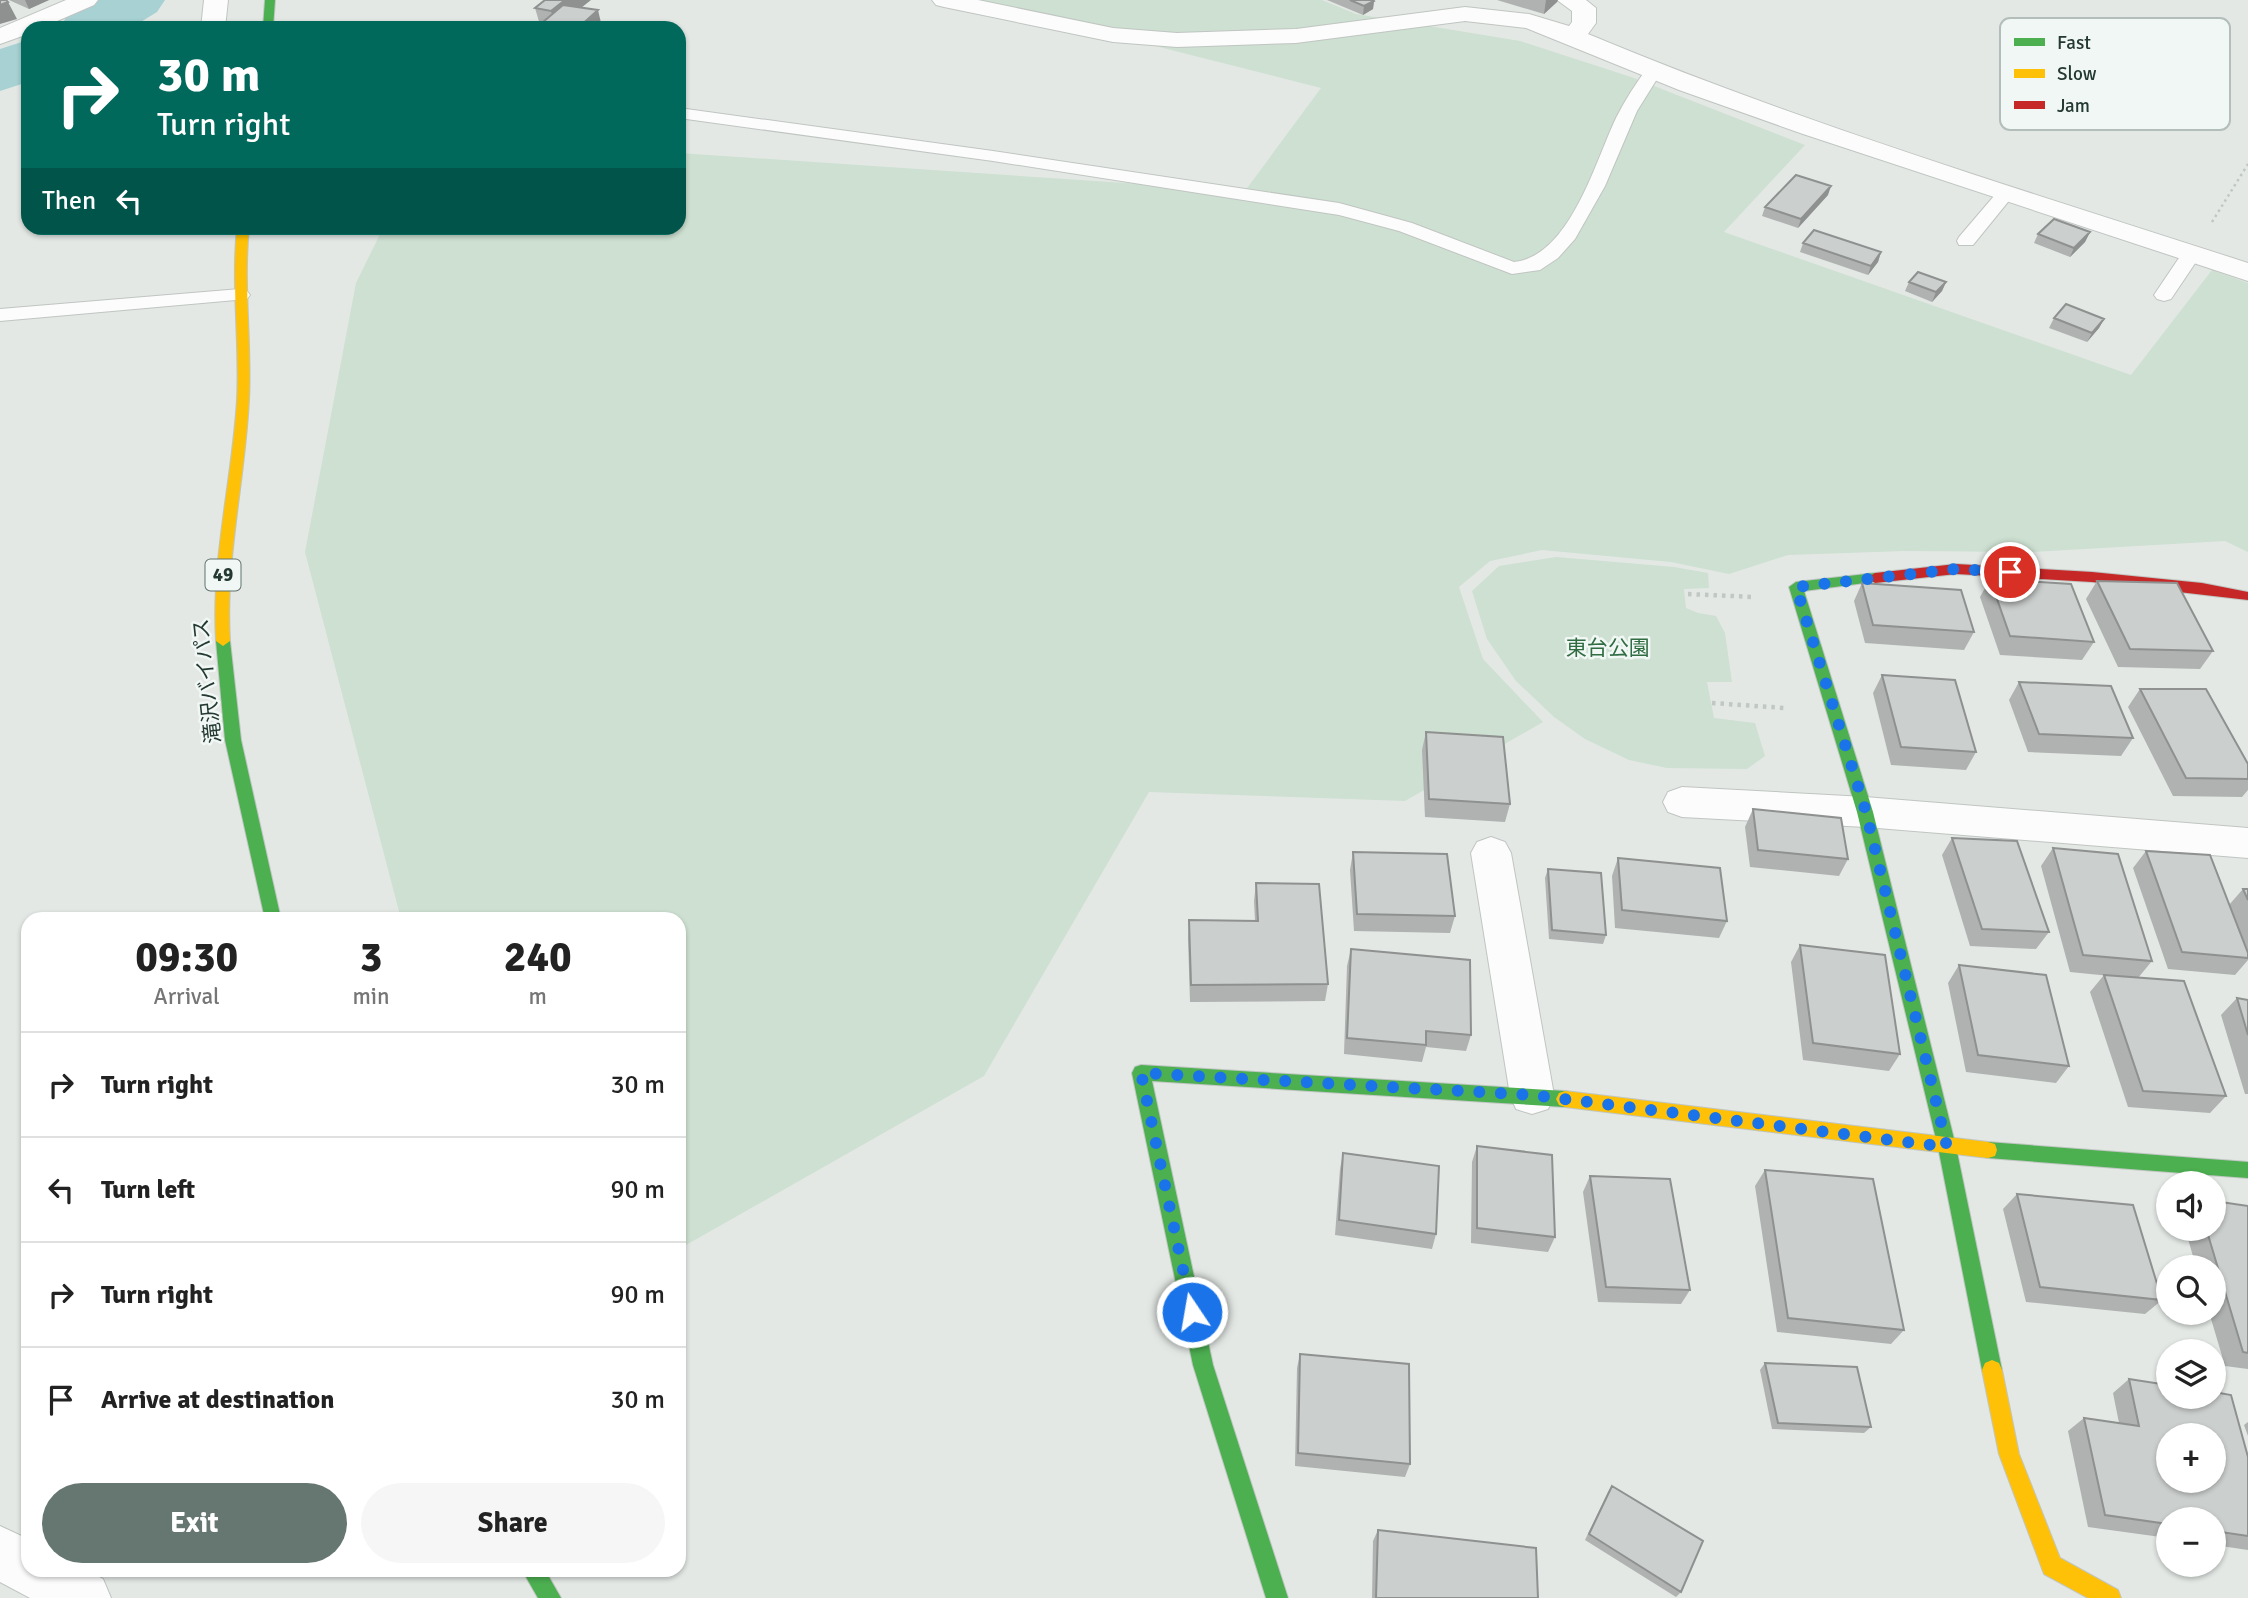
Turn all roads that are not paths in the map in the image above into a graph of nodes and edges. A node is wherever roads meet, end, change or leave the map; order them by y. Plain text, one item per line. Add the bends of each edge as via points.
1 (86, 0) edge
2 (216, 0) edge
3 (271, 0) edge
4 (944, 0) edge
5 (1569, 0) edge
6 (37, 21) edge
7 (214, 21) edge
8 (269, 21) edge
9 (21, 28) edge
10 (0, 37) edge
11 (1573, 37) junction
12 (1654, 71) junction
13 (686, 114) edge
14 (2006, 193) junction
15 (242, 235) edge
16 (1966, 241) dead end
17 (2192, 253) junction
18 (2248, 272) edge
19 (240, 295) junction
20 (2164, 295) dead end
21 (0, 315) edge
22 (2244, 596) dead end
23 (1682, 802) dead end
24 (1866, 812) junction
25 (2248, 843) edge
26 (1491, 853) dead end
27 (271, 912) edge
28 (1532, 1095) junction
29 (1947, 1147) junction
30 (2248, 1170) edge
31 (0, 1552) edge
32 (21, 1564) edge
33 (45, 1577) edge
34 (537, 1577) edge
35 (84, 1598) edge
36 (550, 1598) edge
37 (1277, 1598) edge
38 (2110, 1598) edge

1 - 6 street
2 - 7 street
3 - 8 main road
4 - 11 street via 1113,35 1177,40 1296,36 1465,14 1529,21
5 - 11 street via 1584,8 1584,23
9 - 10 street
11 - 12 street
12 - 13 lane via 1636,94 1589,201 1550,258 1525,270 1430,234 1339,209
12 - 14 street
14 - 16 lane
14 - 17 street
15 - 19 main road, 滝沢バイパス / 49 via 237,264
17 - 18 street
17 - 20 lane
19 - 21 lane
19 - 27 main road, 滝沢バイパス / 49 via 243,398 220,614 233,740
22 - 24 main road via 2092,577 1956,569 1796,587
23 - 24 street
24 - 25 street
24 - 29 main road
26 - 28 street
28 - 29 main road
28 - 37 main road via 1141,1073 1203,1365
29 - 30 main road
29 - 38 main road via 2009,1454 2052,1566
31 - 32 street
33 - 35 street
34 - 36 main road

